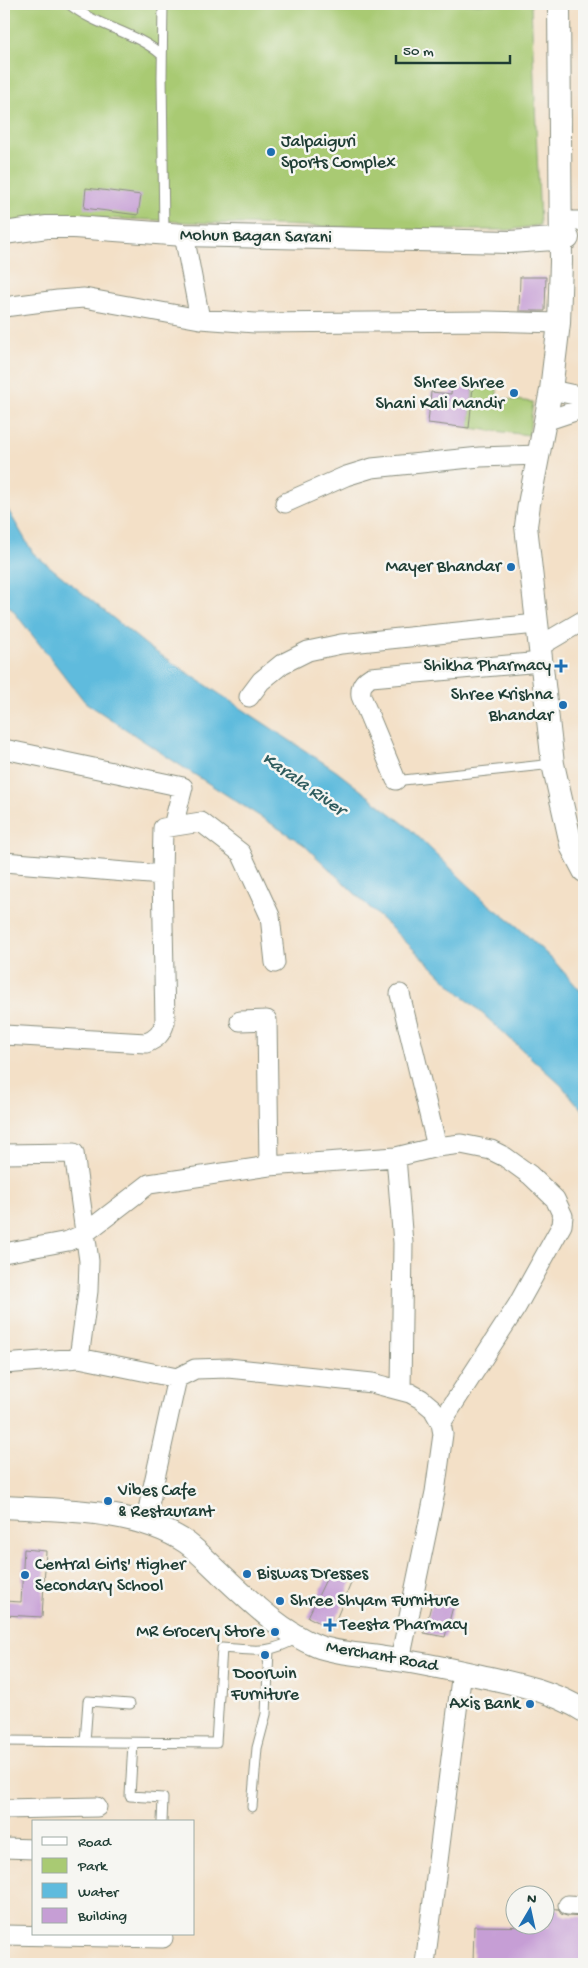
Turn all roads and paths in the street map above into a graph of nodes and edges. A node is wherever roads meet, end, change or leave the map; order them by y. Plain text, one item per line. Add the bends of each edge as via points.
1 (69, 4) edge
2 (163, 4) edge
3 (559, 4) edge
4 (570, 4) edge
5 (162, 55) junction
6 (4, 233) edge
7 (174, 235) junction
8 (568, 237) edge
9 (4, 308) edge
10 (200, 319) junction
11 (562, 323) junction
12 (553, 390) junction
13 (584, 397) edge
14 (584, 408) edge
15 (551, 419) junction
16 (538, 455) junction
17 (285, 503) dead end
18 (584, 620) edge
19 (541, 643) junction
20 (249, 697) dead end
21 (4, 749) edge
22 (557, 763) junction
23 (394, 780) joint
24 (173, 826) junction
25 (584, 858) edge
26 (4, 862) edge
27 (584, 871) edge
28 (162, 875) junction
29 (275, 963) dead end
30 (400, 994) dead end
31 (240, 1021) dead end
32 (4, 1035) edge
33 (437, 1147) junction
34 (4, 1154) edge
35 (396, 1157) junction
36 (269, 1166) junction
37 (84, 1234) junction
38 (4, 1253) edge
39 (79, 1358) junction
40 (4, 1364) edge
41 (177, 1378) junction
42 (401, 1390) junction
43 (442, 1423) junction
44 (4, 1507) edge
45 (145, 1523) junction
46 (300, 1636) junction
47 (269, 1650) junction
48 (400, 1660) junction
49 (462, 1672) junction
50 (130, 1704) dead end
51 (584, 1711) edge
52 (4, 1741) edge
53 (85, 1742) junction
54 (132, 1743) junction
55 (96, 1807) dead end
56 (252, 1807) dead end
57 (4, 1809) edge
58 (162, 1820) edge
59 (4, 1848) edge
60 (32, 1849) edge
61 (4, 1935) edge
62 (32, 1936) edge
63 (57, 1936) edge
64 (163, 1938) dead end
65 (425, 1964) edge

1 - 5 lane via 94,21 141,39
2 - 5 lane
3 - 8 street
4 - 8 street
5 - 7 lane
6 - 7 street, Mohun Bagan Sarani via 30,228 74,227
7 - 8 street, Mohun Bagan Sarani via 510,242
7 - 10 street
8 - 11 street
9 - 10 street via 84,298
10 - 11 street via 255,323
11 - 12 street
12 - 13 street
12 - 15 street
12 - 16 street
14 - 15 street
15 - 19 street via 531,526
16 - 17 street via 480,456 372,468
16 - 19 street via 526,526
18 - 19 street
19 - 20 street via 341,644 308,651 282,664 261,680
19 - 22 street
19 - 23 street via 364,680 361,696
21 - 24 street via 183,787
22 - 23 lane
22 - 25 street via 574,832
22 - 27 street via 568,834
24 - 28 street via 163,828
24 - 29 street via 201,822 241,853 270,916
26 - 28 street
28 - 32 street via 165,1022 160,1034 141,1043
30 - 33 street
31 - 36 street via 267,1020
33 - 35 street
33 - 43 street via 461,1144 491,1150 530,1175 550,1194 563,1216 562,1225 517,1306
34 - 37 street via 74,1153
35 - 36 street
35 - 42 street via 403,1243
36 - 37 street via 149,1184
37 - 38 street via 68,1241
37 - 39 street via 89,1261 88,1291
39 - 40 street
39 - 41 street
41 - 42 street via 195,1369 228,1368 372,1383
41 - 45 street
42 - 43 street via 421,1399
43 - 48 street via 435,1492
44 - 45 street, Merchant Road via 81,1513
45 - 46 street, Merchant Road via 188,1544 251,1601
46 - 47 lane
46 - 48 street, Merchant Road via 327,1649
47 - 54 lane via 222,1648 216,1742
47 - 56 lane via 266,1714 257,1748
48 - 49 street, Merchant Road
49 - 51 street, Merchant Road via 540,1689
49 - 65 street
50 - 53 lane via 88,1702
52 - 53 lane
53 - 54 lane
54 - 58 lane via 130,1796 163,1798
55 - 57 street
59 - 60 street
61 - 62 street
63 - 64 street

